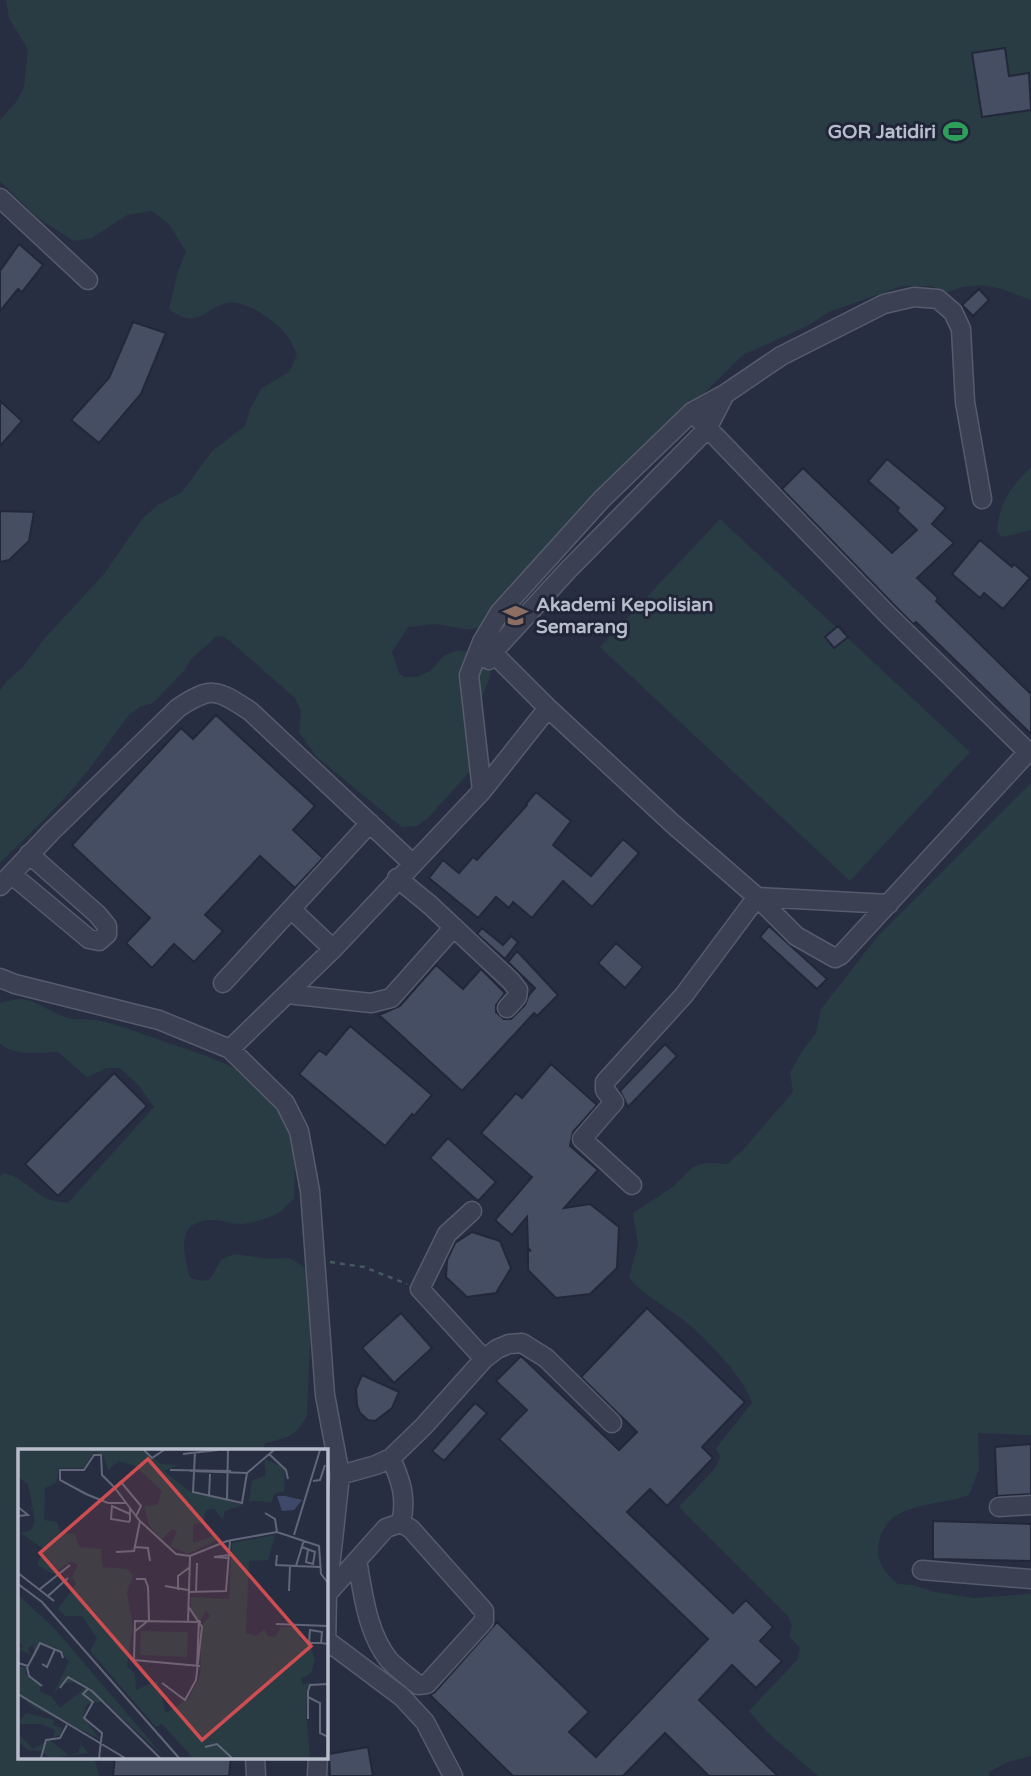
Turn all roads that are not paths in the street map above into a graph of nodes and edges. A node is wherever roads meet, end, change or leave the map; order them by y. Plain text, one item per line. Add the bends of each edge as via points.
1 (0, 198) edge
2 (88, 280) dead end
3 (725, 394) junction
4 (692, 412) junction
5 (707, 429) junction
6 (982, 499) dead end
7 (488, 646) junction
8 (548, 708) junction
9 (482, 791) junction
10 (370, 822) junction
11 (29, 854) junction
12 (412, 863) junction
13 (397, 878) junction
14 (6, 880) edge
15 (757, 897) junction
16 (889, 904) junction
17 (291, 909) junction
18 (454, 927) junction
19 (333, 948) junction
20 (0, 978) edge
21 (223, 983) dead end
22 (287, 993) junction
23 (507, 1008) dead end
24 (230, 1049) junction
25 (632, 1185) dead end
26 (472, 1211) dead end
27 (484, 1359) junction
28 (612, 1423) dead end
29 (390, 1458) junction
30 (340, 1475) junction
31 (1031, 1506) edge
32 (999, 1507) dead end
33 (330, 1523) edge
34 (401, 1524) junction
35 (357, 1560) junction
36 (922, 1570) dead end
37 (1031, 1579) edge
38 (327, 1594) edge
39 (327, 1641) edge
40 (255, 1758) edge
41 (318, 1758) edge
42 (256, 1776) edge
43 (317, 1776) edge
44 (453, 1776) edge

1 - 2 street
3 - 4 street
3 - 5 street
3 - 6 street via 780,356 884,304 914,297 938,299 953,312 961,329 965,402
4 - 5 street
4 - 7 street via 602,499 500,612
5 - 7 street
5 - 16 street via 1028,752
7 - 8 street
7 - 9 street via 470,691
8 - 9 street
8 - 15 street
9 - 12 street
10 - 11 street via 250,711 221,692 200,694 178,708
10 - 12 street
10 - 17 street
11 - 14 street
11 - 14 street via 97,914 107,926 107,934 99,941 89,939
12 - 13 street
13 - 18 street
13 - 19 street
15 - 16 street
15 - 16 street via 796,936 835,958
15 - 25 street via 684,995 605,1082 614,1102 582,1139
17 - 19 street
17 - 21 street
18 - 22 street via 391,998 371,1003
18 - 23 street via 518,990
19 - 22 street
20 - 24 street via 159,1020
22 - 24 street
24 - 30 street via 285,1103 299,1131 310,1191 325,1395
26 - 27 street via 447,1234 420,1289
27 - 28 street via 497,1349 522,1343 545,1358
27 - 29 street
29 - 30 street
29 - 34 street via 404,1495
30 - 33 street
31 - 32 street
33 - 38 street
34 - 35 street via 386,1528
34 - 35 street via 411,1529 484,1611 484,1621 427,1684 418,1685 399,1669 379,1643
35 - 38 street
36 - 37 street
39 - 44 street via 402,1696 425,1722
40 - 42 street
41 - 43 street

